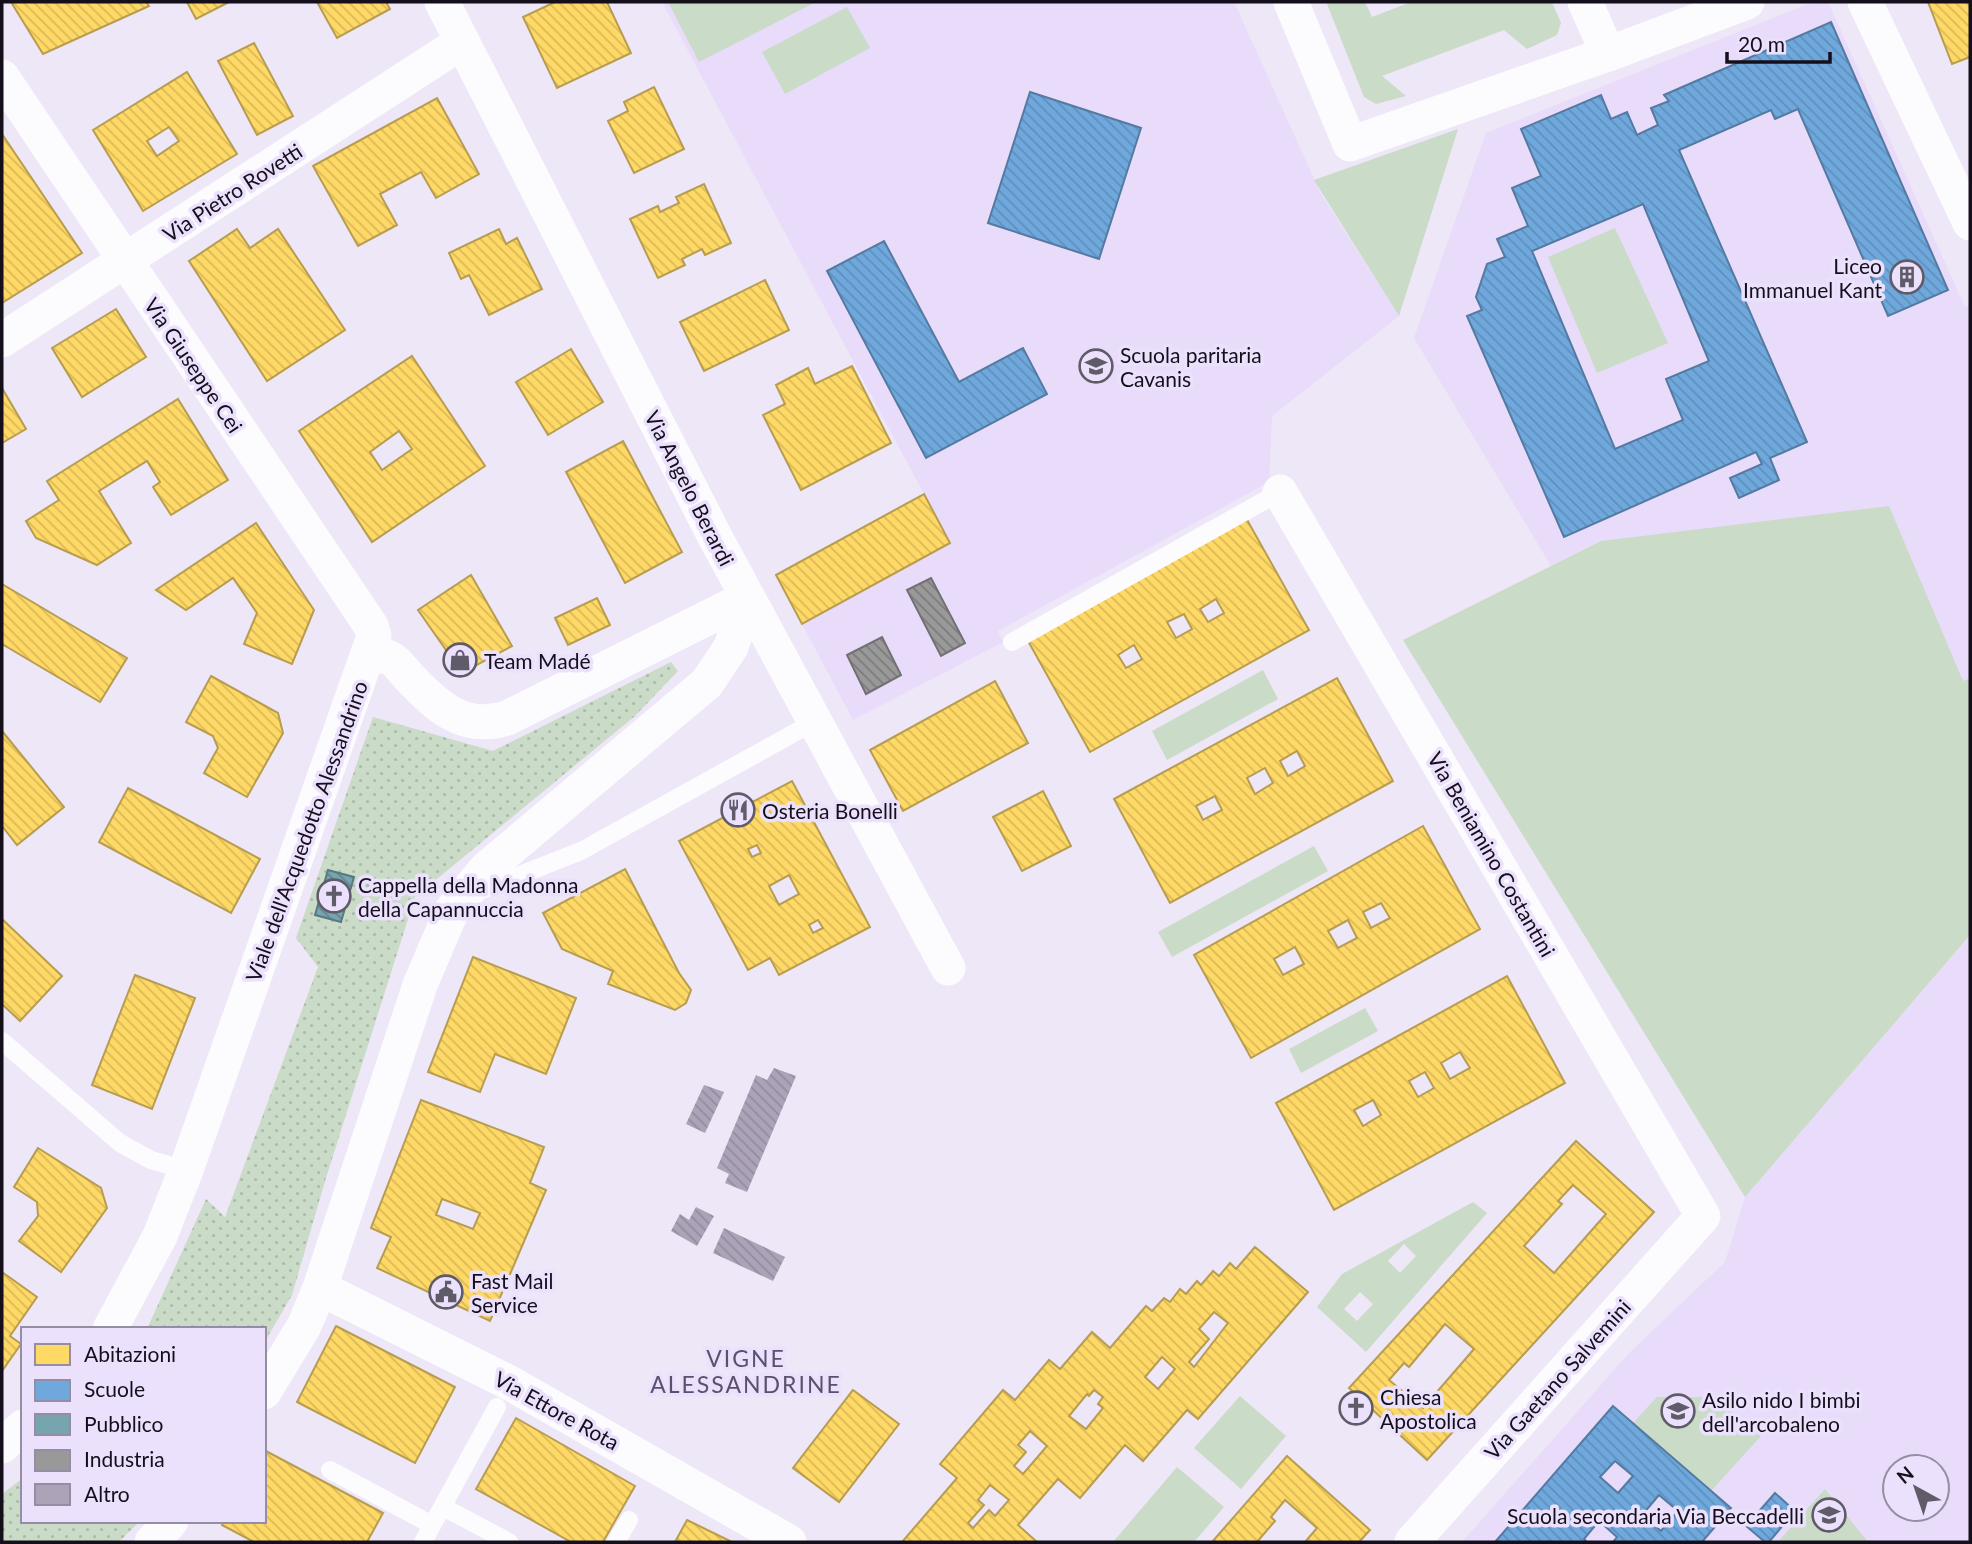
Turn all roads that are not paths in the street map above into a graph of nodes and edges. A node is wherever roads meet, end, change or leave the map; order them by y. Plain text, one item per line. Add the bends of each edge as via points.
1 (442, 2) edge
2 (1291, 2) edge
3 (1585, 2) edge
4 (1747, 2) edge
5 (1866, 2) edge
6 (462, 43) junction
7 (1608, 54) junction
8 (2, 77) edge
9 (1970, 223) edge
10 (124, 262) junction
11 (2, 340) edge
12 (1280, 492) joint
13 (747, 598) junction
14 (1012, 642) dead end
15 (368, 656) junction
16 (814, 722) junction
17 (460, 897) junction
18 (948, 968) dead end
19 (2, 1041) edge
20 (186, 1170) junction
21 (1703, 1216) joint
22 (320, 1288) junction
23 (111, 1327) edge
24 (266, 1389) edge
25 (497, 1407) dead end
26 (21, 1429) edge
27 (2, 1447) edge
28 (330, 1470) dead end
29 (443, 1507) junction
30 (629, 1520) dead end
31 (169, 1523) edge
32 (432, 1525) junction
33 (152, 1542) edge
34 (422, 1542) edge
35 (509, 1542) edge
36 (616, 1542) edge
37 (789, 1542) edge
38 (1412, 1542) edge

1 - 6 street, Via Angelo Berardi
2 - 7 street via 1350,144
3 - 7 street
4 - 7 street
5 - 9 street
6 - 10 street, Via Pietro Rovetti
6 - 13 street, Via Angelo Berardi
8 - 10 street, Via Giuseppe Cei
10 - 11 street, Via Pietro Rovetti
10 - 15 street, Via Giuseppe Cei via 371,626 374,636
12 - 14 lane
12 - 21 street, Via Beniamino Costantini
13 - 15 street, Viale dell'Acquedotto Alessandrino via 491,722 457,717 430,698 391,658
13 - 16 street, Via Angelo Berardi
13 - 17 street via 731,647 707,683 505,852
15 - 20 street, Viale dell'Acquedotto Alessandrino
16 - 17 lane via 581,851
16 - 18 street, Via Angelo Berardi
17 - 22 street via 443,925 419,985
19 - 20 lane via 120,1143 151,1160
20 - 23 street, Viale dell'Acquedotto Alessandrino via 160,1236
21 - 38 street, Via Gaetano Salvemini
22 - 24 street via 304,1326
22 - 37 street, Via Ettore Rota via 508,1382
25 - 29 lane
26 - 27 street
28 - 32 lane
29 - 32 lane
29 - 35 lane
30 - 36 lane
31 - 33 street
32 - 34 lane

